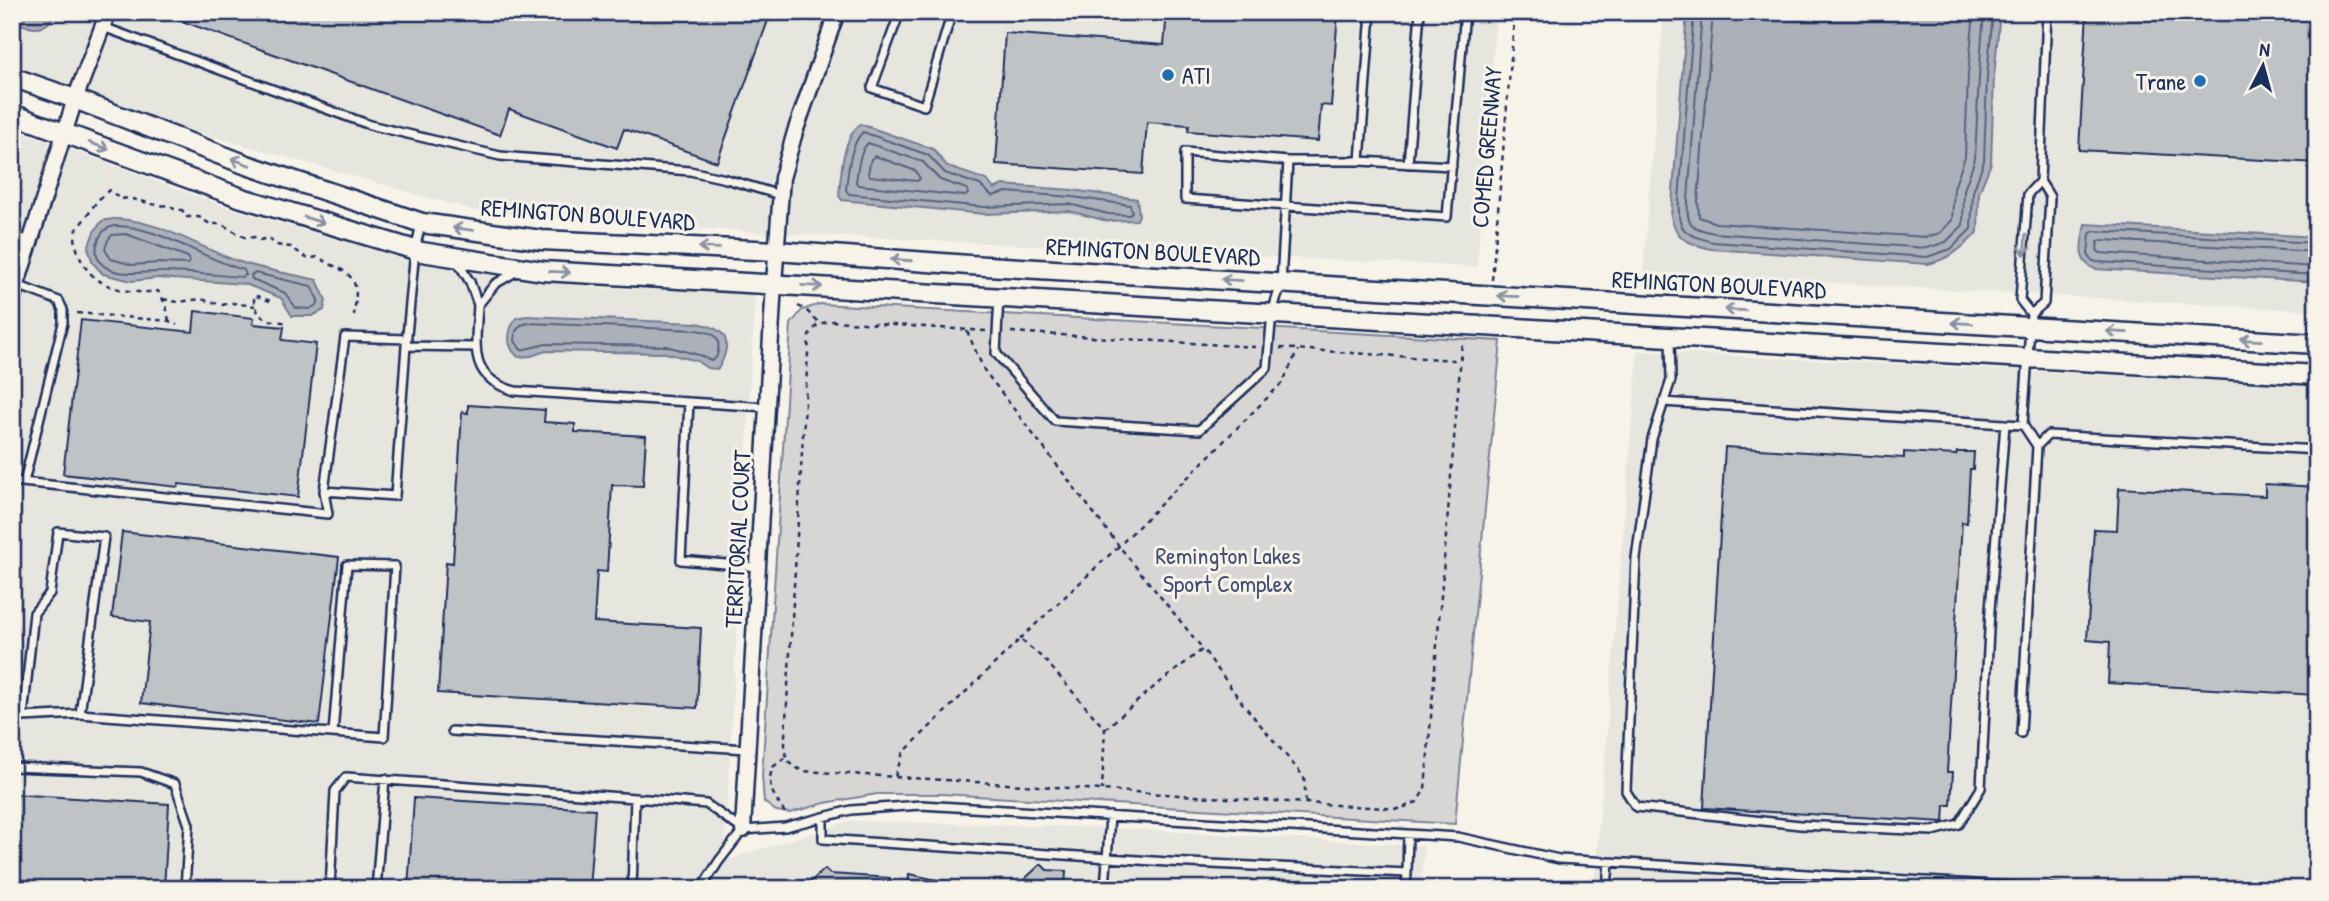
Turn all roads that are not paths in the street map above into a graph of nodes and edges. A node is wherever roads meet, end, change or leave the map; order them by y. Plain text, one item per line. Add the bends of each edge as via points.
1 (837, 12) edge
2 (900, 12) edge
3 (952, 12) edge
4 (1371, 12) edge
5 (1420, 12) edge
6 (1465, 12) edge
7 (2047, 12) edge
8 (105, 19) edge
9 (12, 77) edge
10 (75, 99) junction
11 (12, 114) edge
12 (65, 133) junction
13 (1288, 161) junction
14 (1360, 161) junction
15 (1408, 164) junction
16 (1452, 166) junction
17 (2040, 181) junction
18 (781, 195) junction
19 (1284, 207) junction
20 (422, 223) junction
21 (12, 234) edge
22 (31, 241) junction
23 (415, 250) junction
24 (777, 251) junction
25 (454, 257) junction
26 (523, 268) junction
27 (774, 283) junction
28 (1281, 283) junction
29 (17, 285) junction
30 (999, 297) junction
31 (12, 300) edge
32 (478, 305) junction
33 (1272, 313) junction
34 (2031, 320) junction
35 (1670, 337) junction
36 (406, 343) junction
37 (2317, 344) edge
38 (476, 347) junction
39 (2028, 358) junction
40 (2317, 375) edge
41 (689, 402) junction
42 (1664, 402) junction
43 (767, 407) junction
44 (2005, 424) junction
45 (2023, 425) junction
46 (2037, 446) junction
47 (2317, 450) edge
48 (12, 481) edge
49 (24, 482) junction
50 (324, 491) junction
51 (758, 567) junction
52 (12, 712) edge
53 (80, 713) junction
54 (23, 717) junction
55 (452, 731) dead end
56 (333, 733) junction
57 (2021, 733) dead end
58 (747, 749) junction
59 (12, 768) edge
60 (385, 779) junction
61 (635, 798) junction
62 (1110, 816) junction
63 (823, 817) junction
64 (743, 830) junction
65 (1408, 834) junction
66 (1107, 858) junction
67 (1609, 862) junction
68 (1407, 873) junction
69 (185, 889) edge
70 (330, 889) edge
71 (376, 889) edge
72 (632, 889) edge
73 (701, 889) edge
74 (1105, 889) edge
75 (1406, 889) edge
76 (1607, 889) edge
77 (2059, 889) edge

1 - 18 street, TERRITORIAL COURT via 795,132
2 - 3 lane via 872,88 924,106
4 - 14 lane
5 - 15 lane
6 - 16 lane
7 - 17 lane
8 - 10 street
8 - 18 lane via 370,125 500,156 690,171
9 - 10 street, REMINGTON BOULEVARD
10 - 12 street
20 -> 10 street, REMINGTON BOULEVARD via 247,165
11 - 12 street
12 - 22 street
12 -> 23 street via 242,198
13 - 14 lane
13 - 19 lane
13 - 19 lane via 1185,152 1185,199
14 - 15 lane
15 - 16 lane
16 - 19 lane via 1447,217
17 -> 34 lane via 2028,194 2021,287 2021,300
17 - 34 lane via 2050,197 2044,303
18 - 24 street, TERRITORIAL COURT
19 - 28 lane
20 - 23 lane
24 -> 20 street, REMINGTON BOULEVARD via 541,240
21 - 22 lane
22 - 29 street
23 - 25 street
23 - 36 lane
24 - 27 street, TERRITORIAL COURT
28 -> 24 street, REMINGTON BOULEVARD
25 - 26 street
25 - 32 lane
26 -> 27 street
26 - 32 lane via 495,284
27 -> 30 street
27 - 43 street, TERRITORIAL COURT
28 - 33 lane
34 -> 28 street, REMINGTON BOULEVARD
29 - 31 street
29 - 49 lane via 59,301 63,310
30 - 33 street
30 - 33 lane via 996,353 1055,421 1199,430 1267,369
32 - 38 lane
33 - 35 street
37 -> 34 street, REMINGTON BOULEVARD
34 - 39 lane
35 - 39 street
35 - 42 lane via 1671,380
36 - 38 lane
36 - 50 lane via 345,337
36 - 50 lane via 395,496
38 - 41 lane via 480,368 489,379 515,391
39 - 40 street
39 - 45 lane
41 - 43 lane
41 - 51 lane via 681,560
42 - 44 lane
42 - 44 lane via 1652,439 1636,558 1626,791 1636,807 1800,825 1933,831 1959,824 1980,788
43 - 51 street, TERRITORIAL COURT
44 - 45 lane
45 - 46 lane
46 - 47 lane via 2048,435
46 - 57 lane
48 - 49 lane
49 - 50 lane via 328,514
51 - 58 street, TERRITORIAL COURT
52 - 54 lane
53 - 54 lane
53 - 54 lane via 104,537 58,532 50,593 34,613
53 - 56 lane
55 - 58 lane
56 - 56 lane via 347,565 396,566 384,737
58 - 64 street, TERRITORIAL COURT
59 - 69 lane via 141,772 175,785 189,825
60 - 61 lane
60 - 70 lane via 346,777 335,791
60 - 71 lane
61 - 64 lane via 706,804
61 - 72 lane
62 - 63 lane via 921,804
62 - 65 lane
62 - 66 lane
63 - 64 lane via 785,827
63 - 66 lane via 823,839
64 - 73 lane
65 - 67 lane via 1458,837 1559,859
65 - 68 lane
66 - 68 lane
66 - 74 lane
67 - 76 lane
67 - 77 lane
68 - 75 lane

